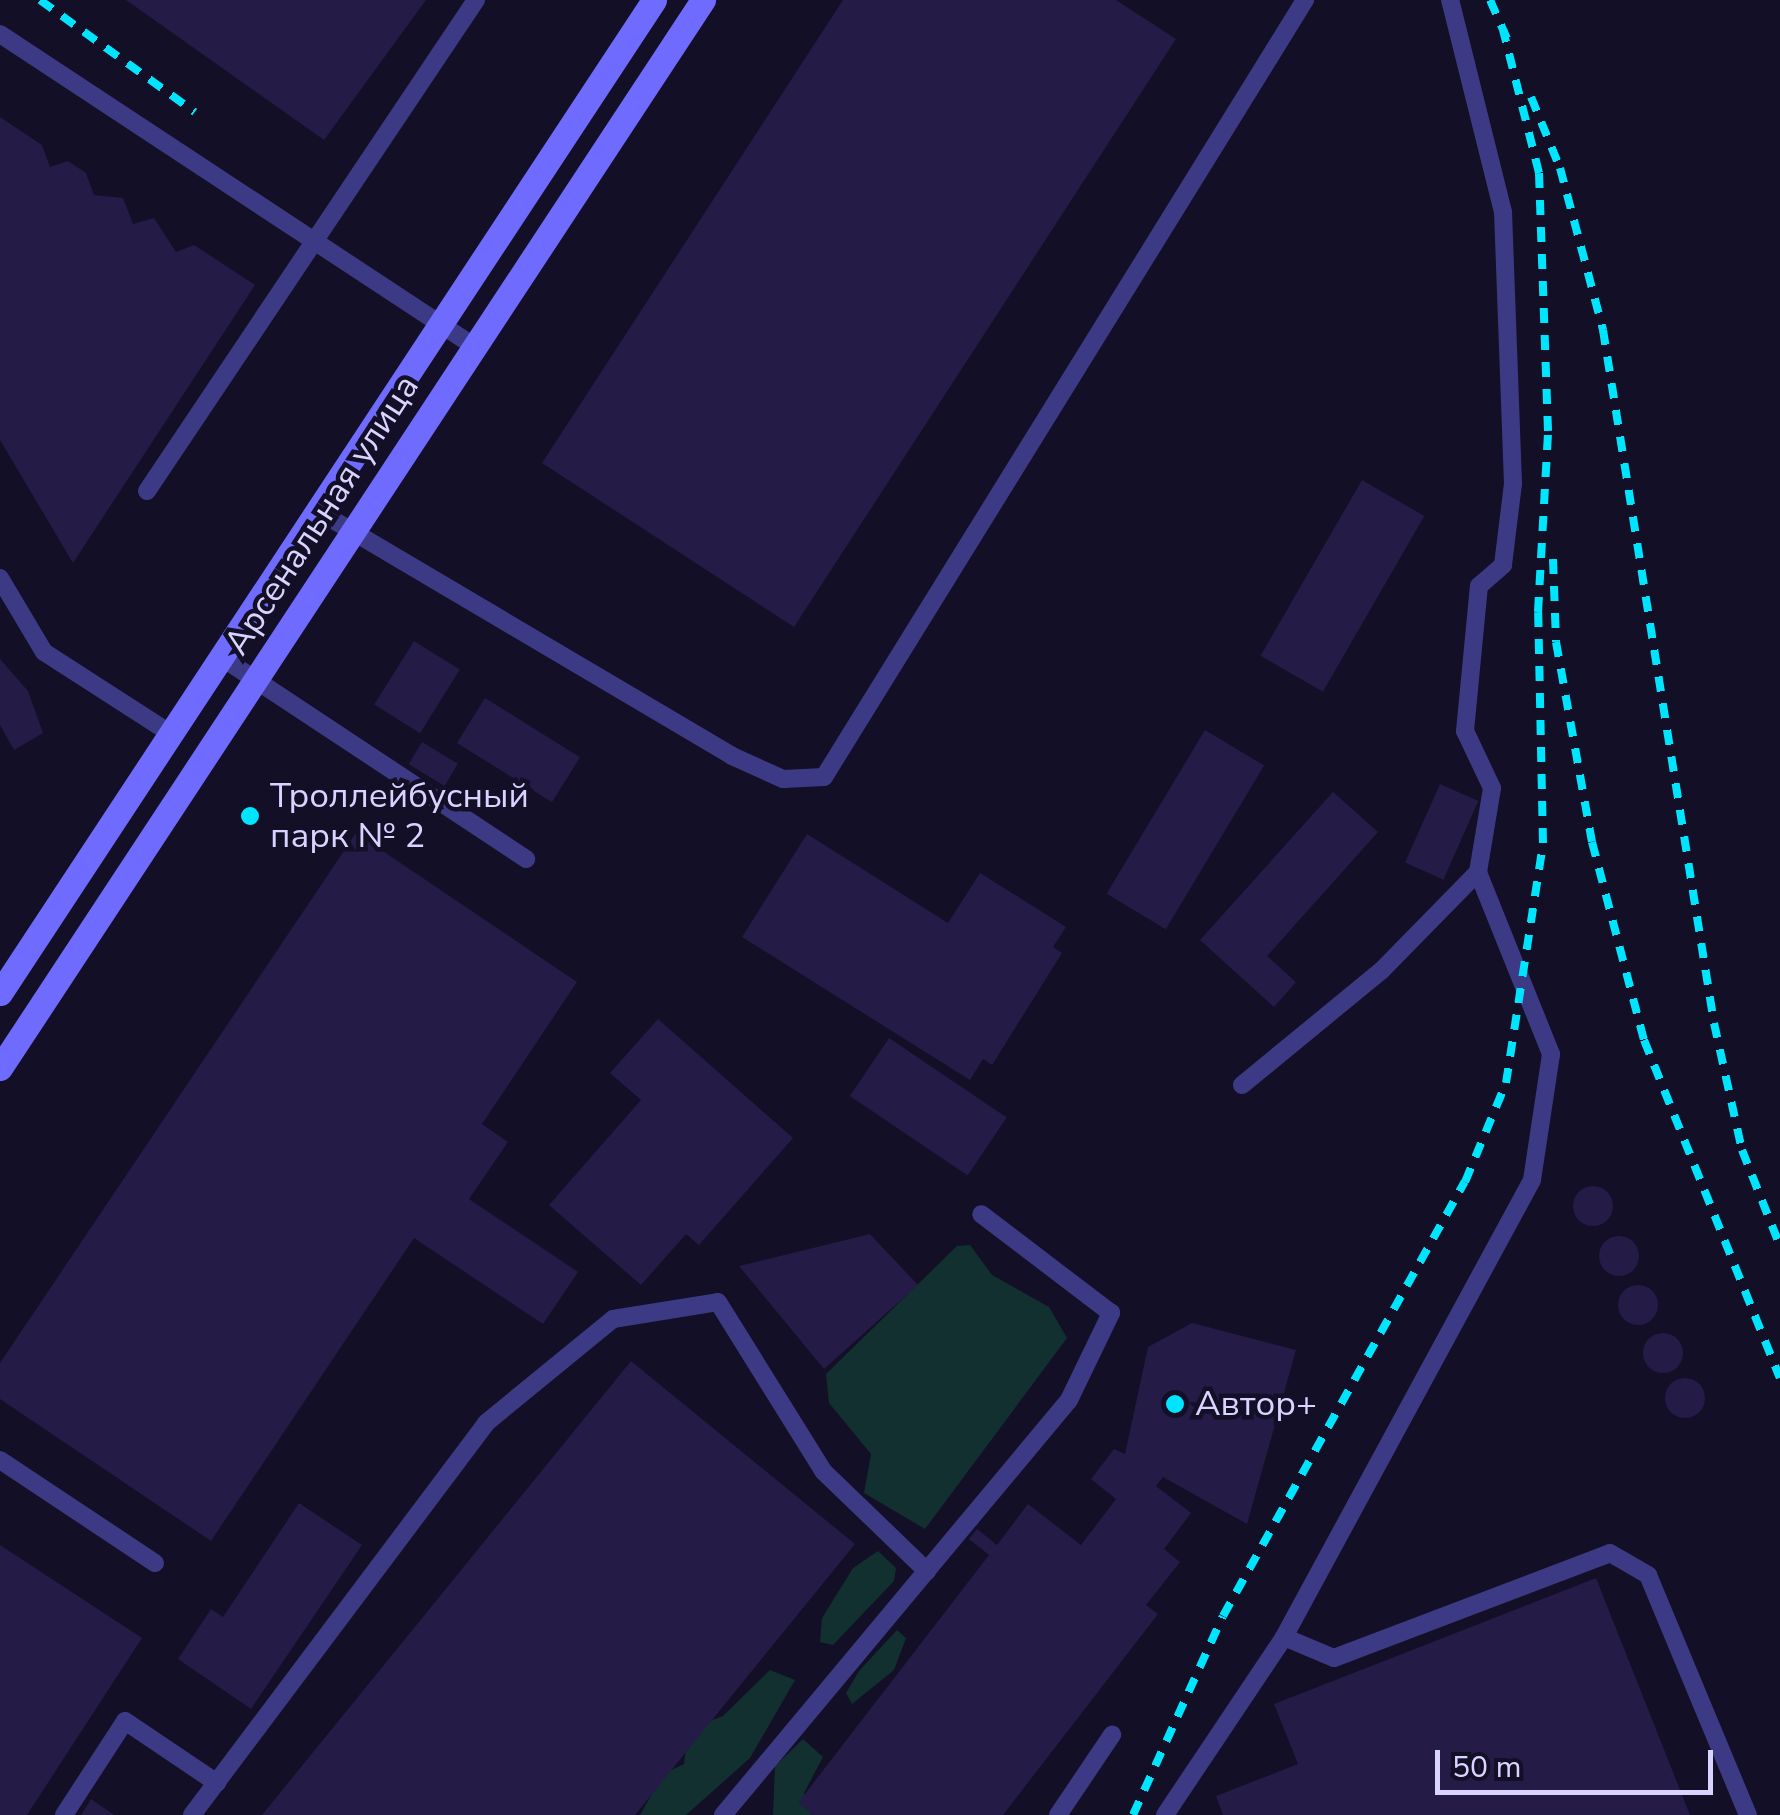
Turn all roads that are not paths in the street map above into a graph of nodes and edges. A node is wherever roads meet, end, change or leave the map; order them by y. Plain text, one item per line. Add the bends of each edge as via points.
1 (476, 0) edge
2 (654, 0) edge
3 (703, 0) edge
4 (1305, 0) edge
5 (1450, 0) edge
6 (0, 34) edge
7 (314, 238) junction
8 (441, 324) junction
9 (474, 346) junction
10 (147, 491) dead end
11 (318, 510) junction
12 (352, 533) junction
13 (0, 578) edge
14 (221, 657) junction
15 (256, 679) junction
16 (171, 734) junction
17 (526, 859) dead end
18 (1478, 872) junction
19 (0, 994) edge
20 (0, 1068) edge
21 (1242, 1085) dead end
22 (981, 1214) dead end
23 (0, 1460) edge
24 (155, 1564) dead end
25 (927, 1571) junction
26 (1284, 1637) junction
27 (1112, 1735) dead end
28 (217, 1783) junction
29 (64, 1815) edge
30 (192, 1815) edge
31 (724, 1815) edge
32 (1058, 1815) edge
33 (1166, 1815) edge
34 (1748, 1815) edge

1 - 7 lane
2 - 8 street, Арсенальная улица
3 - 9 street, Арсенальная улица
4 - 12 lane via 824,776 783,779 732,756
5 - 18 lane via 1502,212 1513,484 1504,565 1479,586 1465,730 1492,788
6 - 7 lane
7 - 8 lane
7 - 10 lane
8 - 9 lane
8 - 11 street, Арсенальная улица
9 - 12 street, Арсенальная улица
11 - 12 lane
11 - 14 street, Арсенальная улица
12 - 15 street, Арсенальная улица
13 - 16 lane via 44,652
14 - 15 lane
14 - 16 street, Арсенальная улица
15 - 17 lane
15 - 20 street, Арсенальная улица
16 - 19 street, Арсенальная улица
18 - 21 lane via 1382,972
18 - 26 lane via 1551,1054 1532,1180
22 - 25 lane via 1110,1313 1070,1400
23 - 24 lane
25 - 28 lane via 824,1472 718,1302 613,1318 486,1423
25 - 31 lane
26 - 33 lane
26 - 34 lane via 1334,1658 1610,1553 1648,1574
27 - 32 lane
28 - 29 lane via 125,1721
28 - 30 lane

